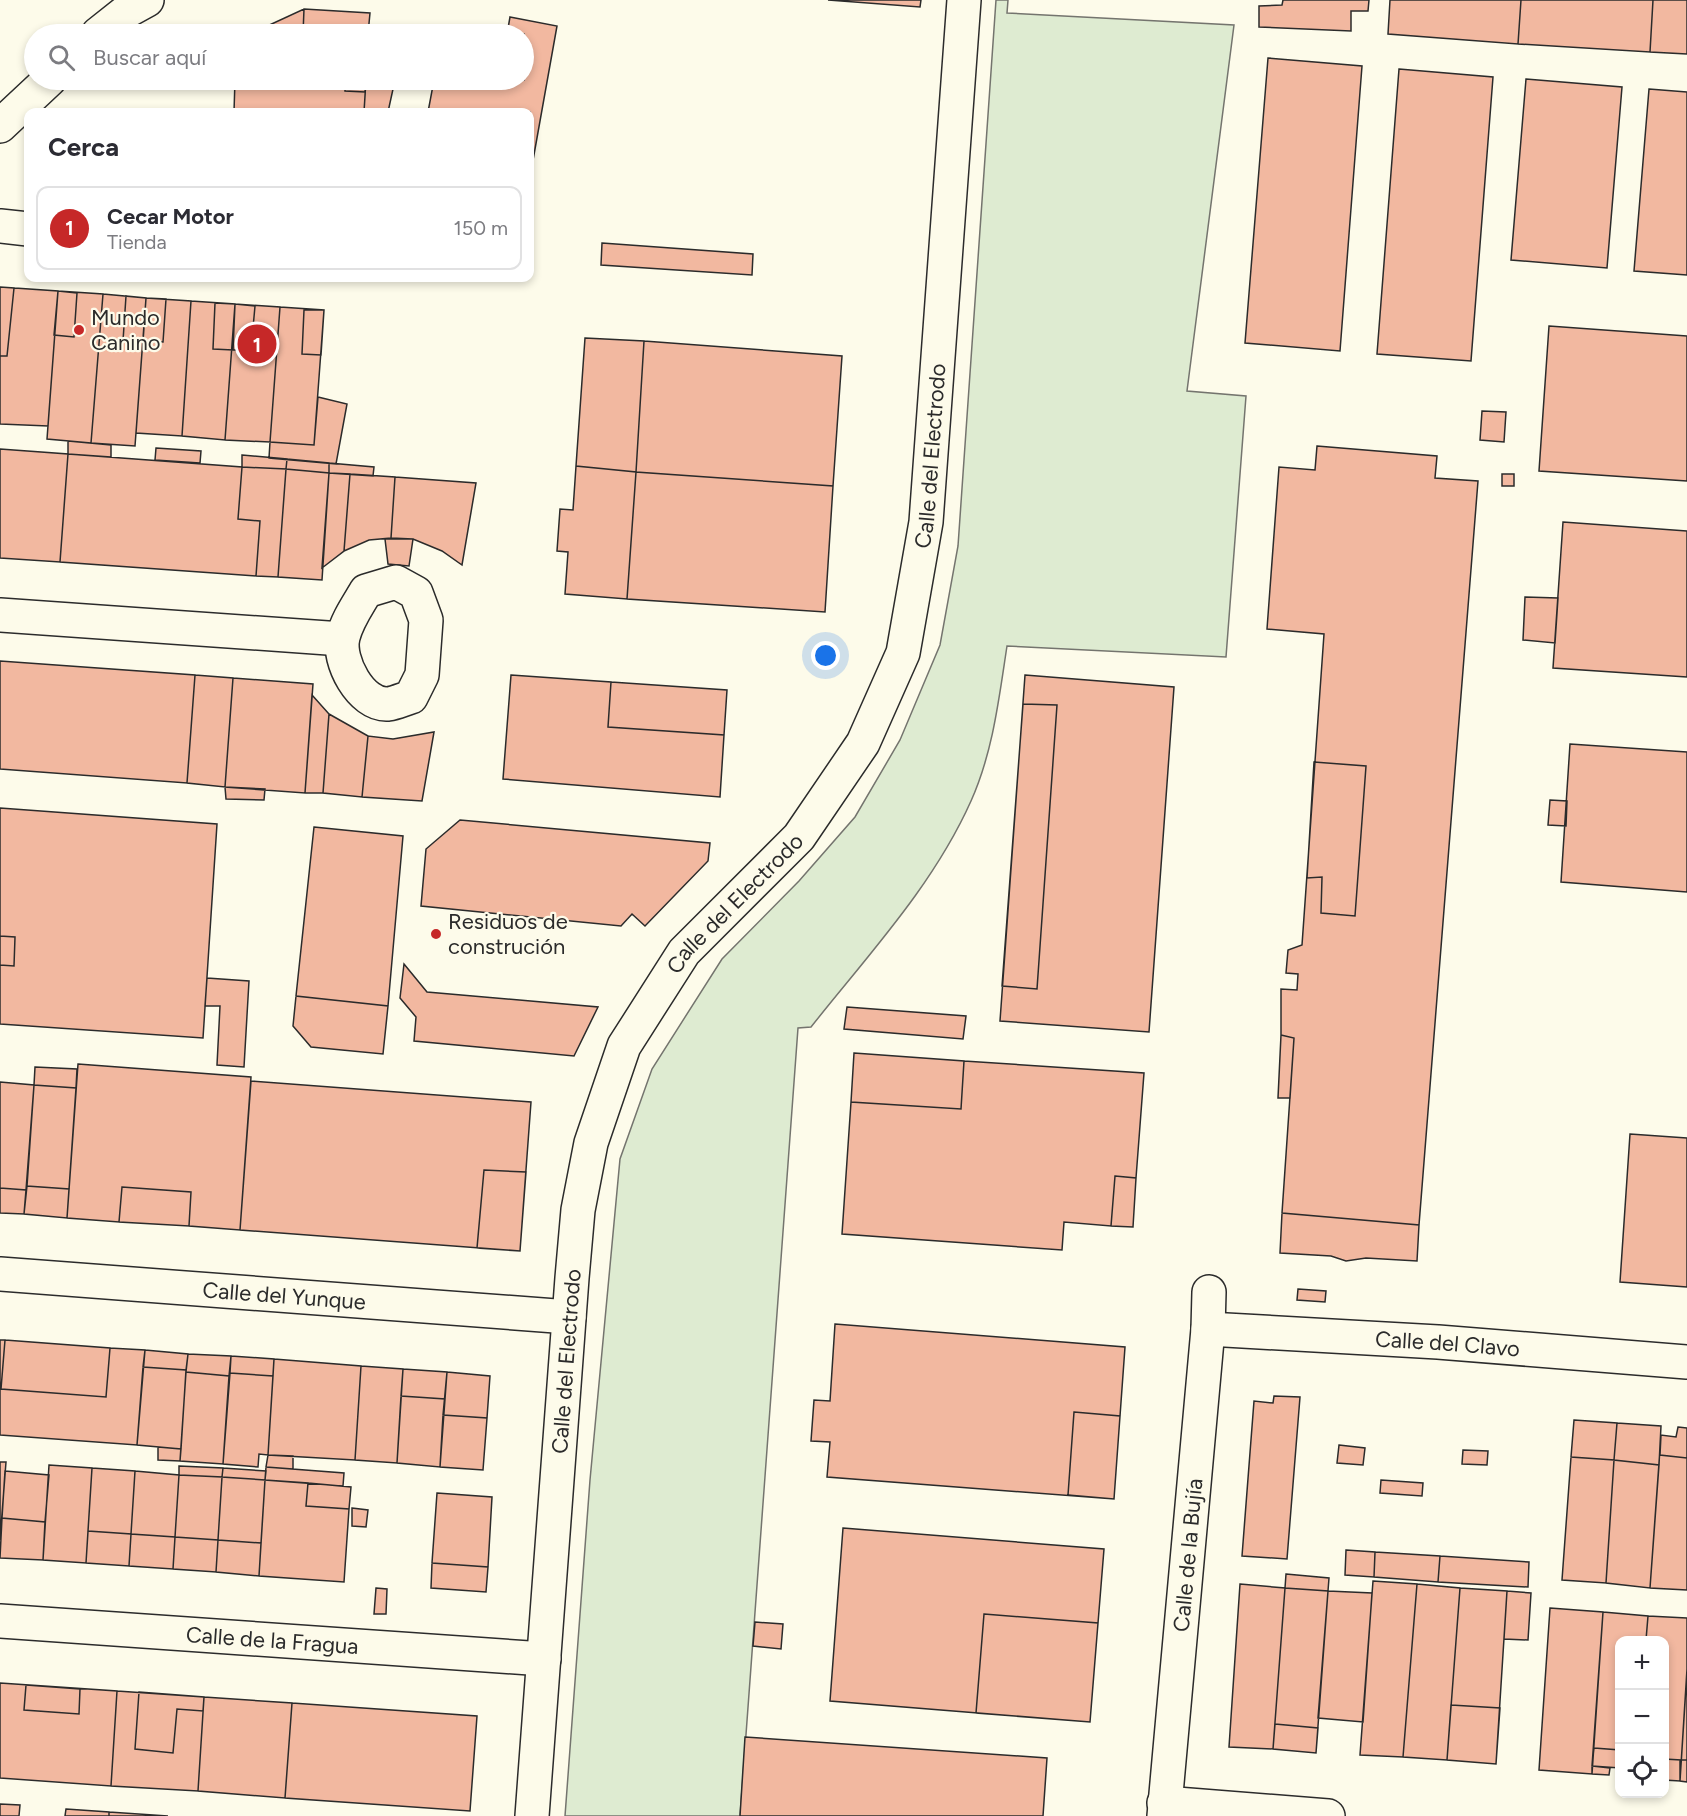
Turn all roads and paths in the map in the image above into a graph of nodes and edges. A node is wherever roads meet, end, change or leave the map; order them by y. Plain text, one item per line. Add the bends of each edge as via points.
1 (147, 0) edge
2 (963, 0) edge
3 (111, 24) edge
4 (38, 90) edge
5 (1, 125) edge
6 (0, 226) edge
7 (24, 229) edge
8 (0, 615) edge
9 (342, 639) dead end
10 (0, 1274) edge
11 (1209, 1292) dead end
12 (570, 1317) junction
13 (1208, 1329) junction
14 (1687, 1362) edge
15 (0, 1621) edge
16 (544, 1659) junction
17 (1164, 1810) edge
18 (532, 1816) edge
19 (1328, 1816) edge

1 - 3 street
2 - 12 street, Calle del Electrodo via 926,522 903,652 863,743 799,837 684,952 624,1046 591,1143 578,1210
4 - 5 street
6 - 7 street
8 - 9 street
10 - 12 street, Calle del Yunque
11 - 13 street, Calle de la Bujía
12 - 16 street, Calle del Electrodo
13 - 14 street, Calle del Clavo
13 - 17 street, Calle de la Bujía
15 - 16 street, Calle de la Fragua
16 - 18 street, Calle del Electrodo
17 - 19 street

